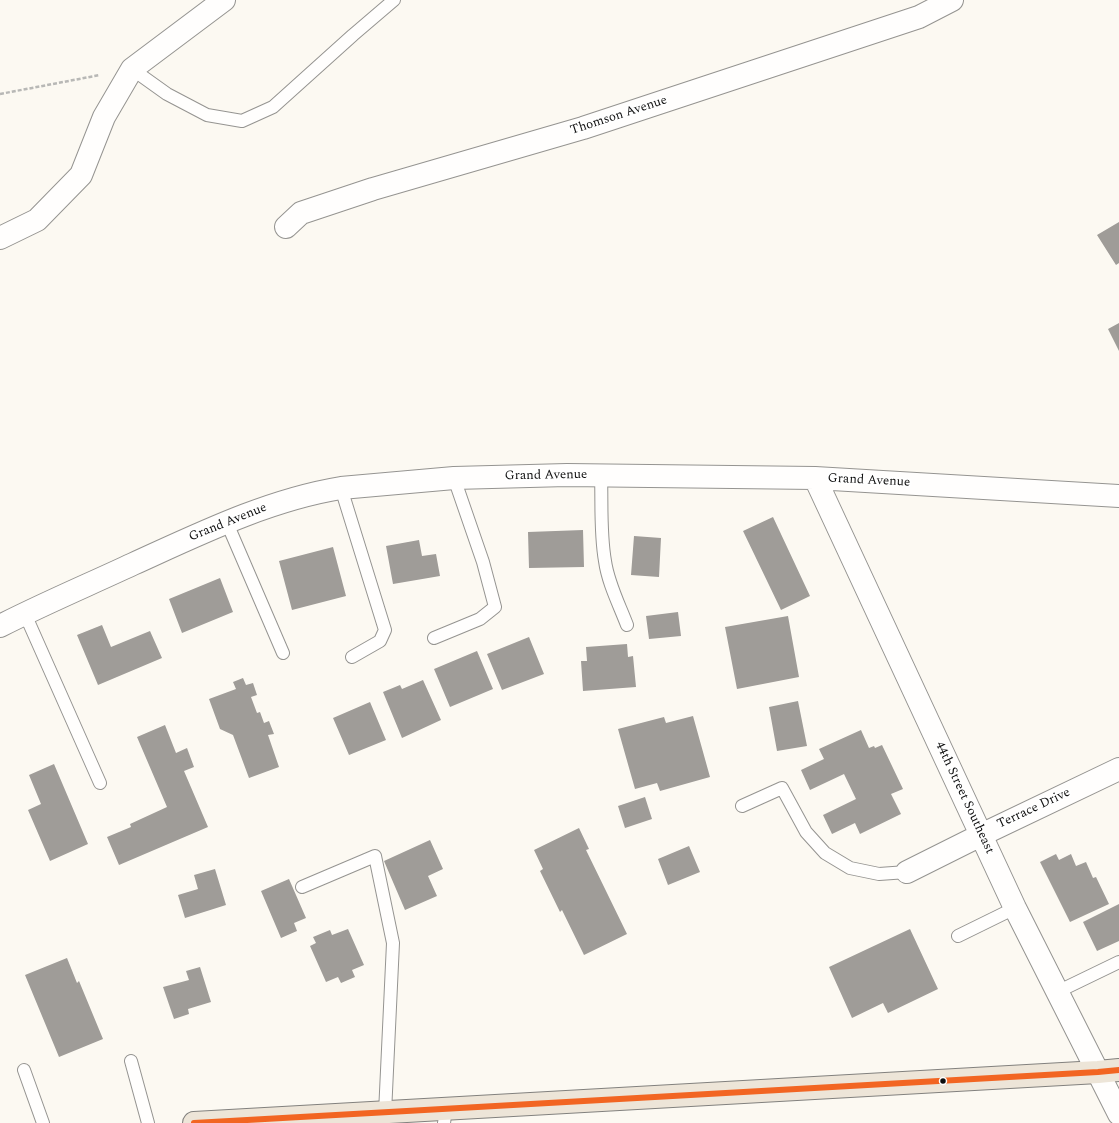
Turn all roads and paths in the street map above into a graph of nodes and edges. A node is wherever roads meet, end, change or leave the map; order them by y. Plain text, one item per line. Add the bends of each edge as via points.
1 (224, 0) edge
2 (394, 0) edge
3 (952, 0) edge
4 (132, 70) junction
5 (0, 94) edge
6 (286, 227) dead end
7 (0, 238) edge
8 (602, 475) junction
9 (454, 478) junction
10 (815, 478) junction
11 (341, 488) junction
12 (1119, 496) edge
13 (228, 523) junction
14 (25, 614) junction
15 (627, 625) dead end
16 (0, 626) edge
17 (434, 638) dead end
18 (283, 653) dead end
19 (352, 657) dead end
20 (1119, 769) edge
21 (100, 784) dead end
22 (742, 806) dead end
23 (981, 835) junction
24 (907, 872) joint
25 (302, 887) dead end
26 (1015, 908) junction
27 (958, 936) dead end
28 (1119, 962) edge
29 (1057, 992) junction
30 (131, 1061) dead end
31 (24, 1070) dead end
32 (1109, 1071) edge
33 (384, 1113) junction
34 (1119, 1114) edge
35 (445, 1116) edge
36 (43, 1123) edge
37 (148, 1123) edge
38 (194, 1123) edge

1 - 4 street
2 - 4 lane via 273,108 242,121 207,115 167,94
3 - 6 street, Thomson Avenue via 919,17 583,128 373,189 301,213
4 - 5 path
4 - 7 street via 104,117 81,175 37,220
8 - 9 street, Grand Avenue
8 - 10 street, Grand Avenue
8 - 15 lane via 605,562
9 - 11 street, Grand Avenue
9 - 17 lane via 483,562 495,607 480,619
10 - 12 street, Grand Avenue
10 - 23 street, 44th Street Southeast
11 - 13 street, Grand Avenue via 275,504
11 - 19 lane via 385,630 380,641
13 - 14 street, Grand Avenue
13 - 18 lane
14 - 16 street, Grand Avenue
14 - 21 lane
20 - 23 street, Terrace Drive
22 - 24 lane via 782,788 806,832 825,853 850,868 879,874
23 - 24 street, Terrace Drive
23 - 26 street, 44th Street Southeast
25 - 33 lane via 375,856 393,943
26 - 27 lane
26 - 29 street, 44th Street Southeast
28 - 29 lane
29 - 32 street, 44th Street Southeast
30 - 37 lane
31 - 36 lane
32 - 34 street, 44th Street Southeast
32 - 35 main road
33 - 35 main road
33 - 38 main road

